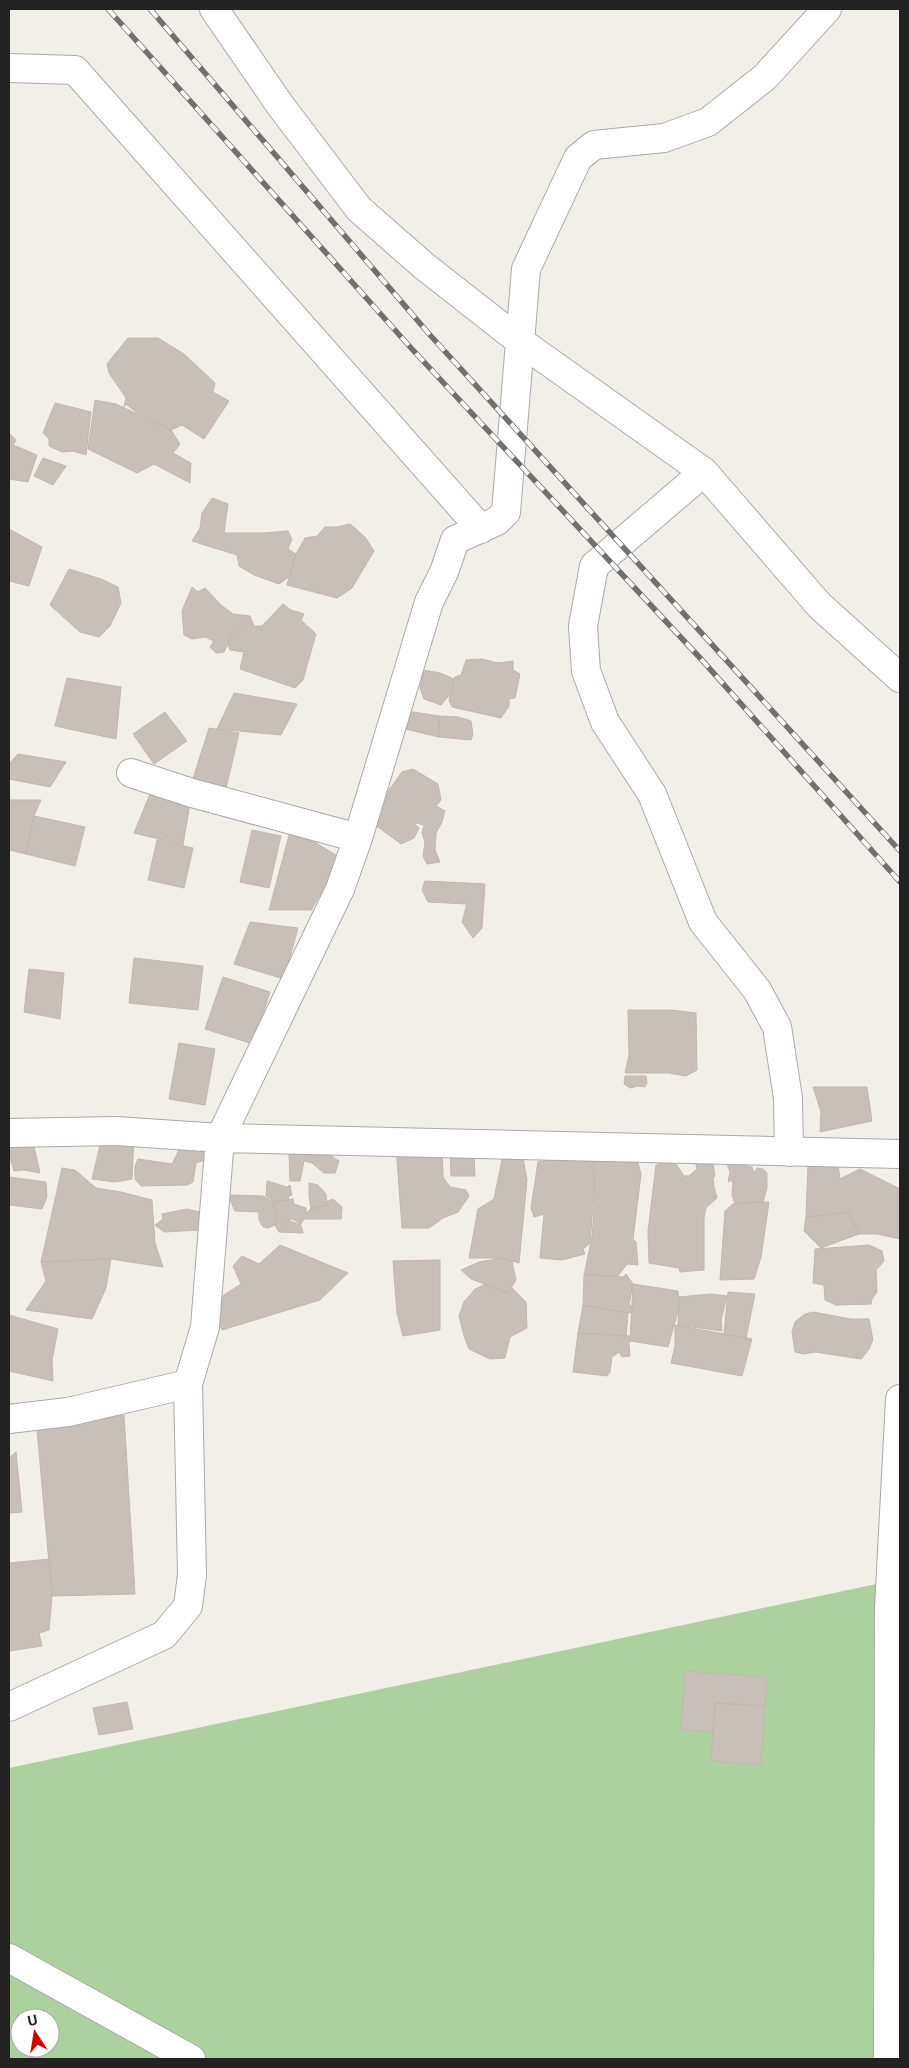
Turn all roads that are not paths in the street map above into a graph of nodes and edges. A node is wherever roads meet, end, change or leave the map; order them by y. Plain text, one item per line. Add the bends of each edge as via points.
1 (214, 9) edge
2 (827, 9) edge
3 (9, 68) edge
4 (521, 342) junction
5 (704, 472) junction
6 (481, 529) junction
7 (900, 678) edge
8 (132, 772) dead end
9 (358, 838) junction
10 (9, 1133) edge
11 (220, 1138) junction
12 (789, 1152) junction
13 (900, 1154) edge
14 (188, 1384) junction
15 (900, 1400) edge
16 (9, 1419) edge
17 (9, 1707) edge
18 (9, 1958) edge
19 (191, 2059) edge
20 (888, 2059) edge

1 - 4 street via 280,105 359,209 424,266
2 - 4 street via 765,77 708,122 664,138 594,145 578,158 526,269
3 - 6 street via 75,70
4 - 5 street
4 - 6 street via 506,512
5 - 7 street via 819,605
5 - 12 street via 594,566 582,626 586,671 605,722 652,794 703,922 757,990 777,1027 788,1098
6 - 9 street via 455,540 429,602
8 - 9 street via 192,793
9 - 11 street via 340,889
10 - 11 street via 116,1131
11 - 12 street
11 - 14 street via 205,1327
12 - 13 street
14 - 16 street via 68,1412
14 - 17 street via 192,1575 188,1606 164,1635
15 - 20 street via 889,1609
18 - 19 street

